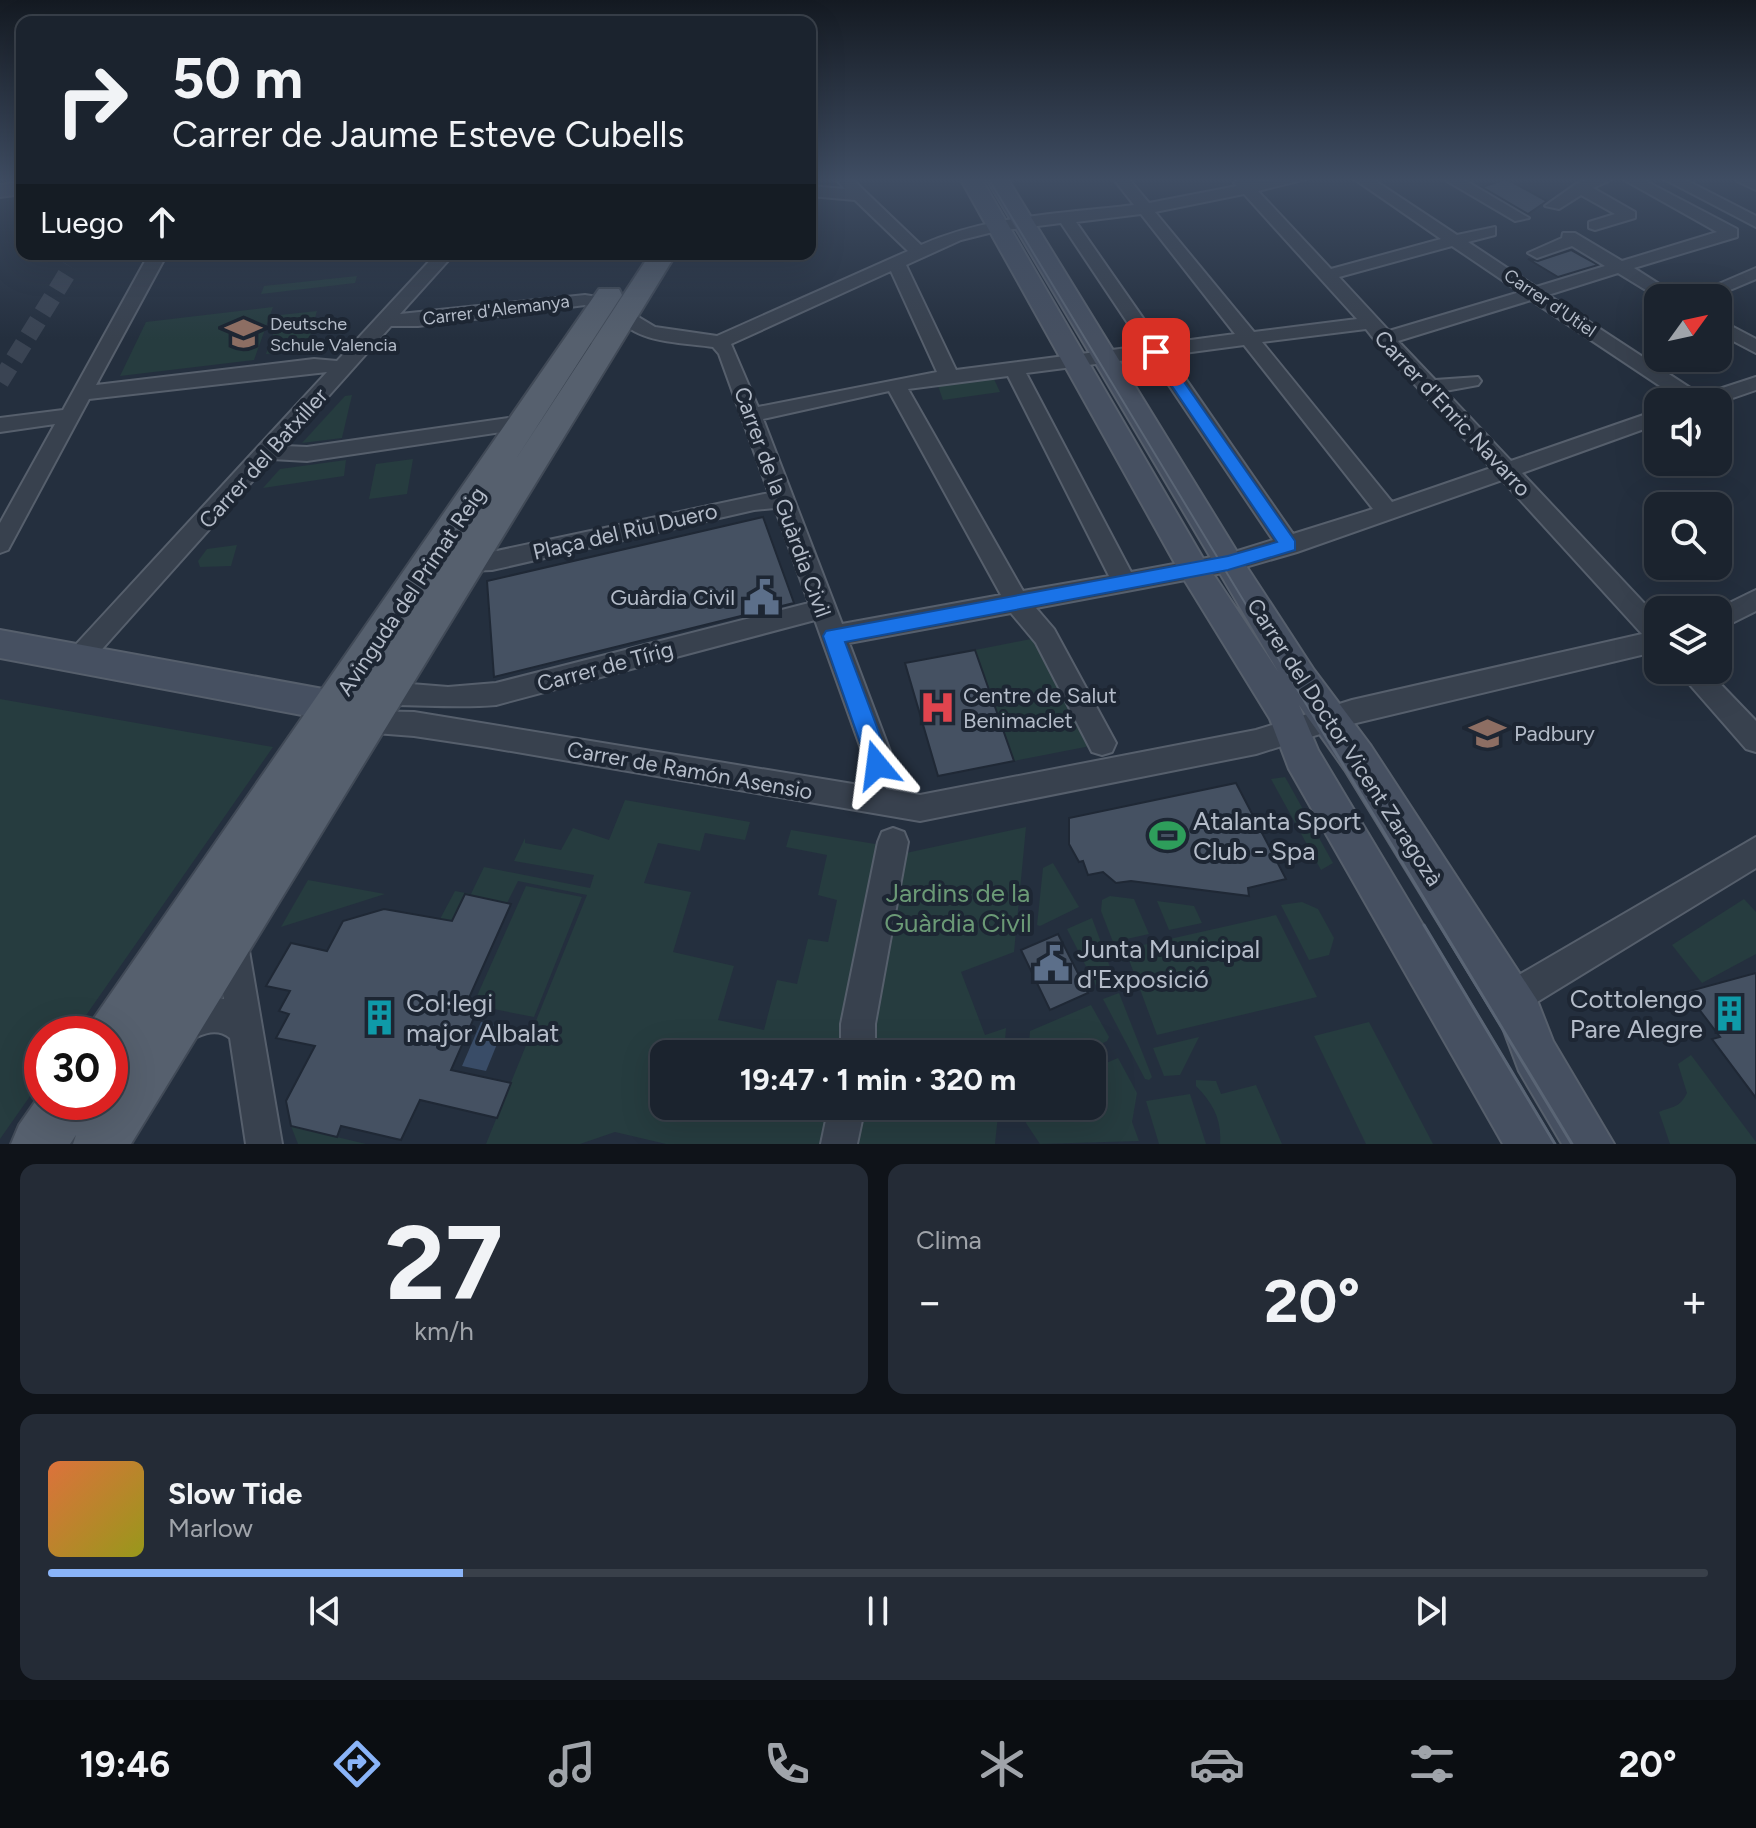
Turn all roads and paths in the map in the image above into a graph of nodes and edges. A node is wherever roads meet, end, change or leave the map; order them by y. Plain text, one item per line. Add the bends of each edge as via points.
1 (897, 231) edge
2 (979, 231) edge
3 (1000, 231) edge
4 (1027, 231) edge
5 (1075, 231) edge
6 (1162, 231) edge
7 (1287, 231) edge
8 (1443, 231) edge
9 (1488, 231) edge
10 (1728, 231) edge
11 (1456, 240) junction
12 (917, 250) junction
13 (1537, 253) dead end
14 (155, 260) edge
15 (440, 260) edge
16 (635, 260) edge
17 (658, 260) edge
18 (895, 260) junction
19 (1619, 267) junction
20 (1756, 273) edge
21 (1327, 275) junction
22 (1648, 284) edge
23 (1729, 284) edge
24 (1536, 293) junction
25 (612, 319) junction
26 (388, 320) junction
27 (1369, 323) junction
28 (1732, 333) edge
29 (667, 336) junction
30 (1384, 339) junction
31 (1248, 340) junction
32 (719, 342) junction
33 (1756, 347) edge
34 (1156, 352) junction
35 (1104, 358) junction
36 (1075, 362) junction
37 (345, 367) junction
38 (1014, 369) junction
39 (949, 376) junction
40 (1471, 381) dead end
41 (1756, 383) edge
42 (895, 384) junction
43 (1429, 387) junction
44 (1679, 388) edge
45 (1732, 391) edge
46 (85, 393) junction
47 (750, 415) junction
48 (68, 416) junction
49 (1644, 422) edge
50 (0, 425) edge
51 (521, 425) junction
52 (269, 452) junction
53 (1505, 469) junction
54 (488, 476) junction
55 (782, 500) junction
56 (1387, 511) junction
57 (0, 544) edge
58 (1289, 546) junction
59 (468, 562) junction
60 (1228, 563) junction
61 (1193, 568) junction
62 (1124, 581) junction
63 (1756, 600) edge
64 (1016, 601) junction
65 (821, 609) junction
66 (1732, 613) edge
67 (1644, 623) edge
68 (833, 636) junction
69 (1644, 642) edge
70 (0, 644) edge
71 (78, 659) junction
72 (1703, 684) edge
73 (496, 694) junction
74 (351, 714) junction
75 (1313, 725) junction
76 (487, 735) junction
77 (1756, 740) edge
78 (1102, 743) dead end
79 (279, 791) junction
80 (868, 801) junction
81 (893, 842) dead end
82 (1756, 851) edge
83 (231, 937) junction
84 (126, 1016) edge
85 (1521, 1016) junction
86 (246, 1030) junction
87 (858, 1040) edge
88 (165, 1042) junction
89 (55, 1120) edge
90 (844, 1120) edge
91 (38, 1144) edge
92 (100, 1144) edge
93 (264, 1144) edge
94 (839, 1144) edge
95 (1530, 1144) edge
96 (1590, 1144) edge

1 - 12 street
2 - 12 street
3 - 36 street, Carrer del Doctor Vicent Zaragozà
4 - 35 street, Carrer del Doctor Vicent Zaragozà
5 - 34 street
6 - 31 street
7 - 21 street, Carrer d'Enric Navarro
8 - 11 street, Carrer d'Utiel
9 - 11 street
10 - 19 street
11 - 21 street
11 - 24 street, Carrer d'Utiel
12 - 18 street
13 - 19 street via 1571,238
14 - 46 street
15 - 26 street, Carrer del Batxiller
16 - 25 main road, Avinguda del Primat Reig
17 - 25 main road, Avinguda del Primat Reig
18 - 32 street
18 - 39 street
19 - 22 street
19 - 24 street
20 - 23 street
21 - 27 street, Carrer d'Enric Navarro
24 - 30 street
24 - 44 street, Carrer d'Utiel
25 - 26 street, Carrer d'Alemanya via 585,300
25 - 29 street, Carrer d'Alemanya
25 - 29 street
25 - 51 main road, Avinguda del Primat Reig
25 - 59 main road, Avinguda del Primat Reig
26 - 37 street, Carrer del Batxiller
27 - 30 street, Carrer d'Enric Navarro
27 - 31 street
28 - 33 street
29 - 32 street
30 - 43 street, Carrer d'Enric Navarro
31 - 34 street
31 - 56 street
32 - 47 street, Carrer de la Guàrdia Civil via 728,352
34 - 35 street
34 - 58 street
35 - 36 street
35 - 60 street, Carrer del Doctor Vicent Zaragozà
36 - 38 street
36 - 61 street, Carrer del Doctor Vicent Zaragozà
37 - 46 street via 314,365
37 - 52 street, Carrer del Batxiller
38 - 39 street
38 - 62 street
39 - 42 street
40 - 43 street
41 - 45 street
42 - 47 street
42 - 64 street
43 - 53 street, Carrer d'Enric Navarro
46 - 48 street
47 - 55 street, Carrer de la Guàrdia Civil
48 - 50 street
48 - 57 street
49 - 53 street
51 - 52 street via 307,454
51 - 54 main road, Avinguda del Primat Reig
52 - 71 street, Carrer del Batxiller
53 - 56 street
53 - 67 street, Carrer d'Enric Navarro
54 - 59 street, Avinguda del Primat Reig via 485,504 456,548 455,557
54 - 74 main road, Avinguda del Primat Reig
55 - 59 street, Plaça del Riu Duero
55 - 65 street, Carrer de la Guàrdia Civil
56 - 58 street
58 - 60 street
59 - 74 main road, Avinguda del Primat Reig
60 - 61 street
60 - 75 street, Carrer del Doctor Vicent Zaragozà via 1302,680
61 - 62 street
61 - 75 street, Carrer del Doctor Vicent Zaragozà via 1265,678
62 - 64 street
63 - 66 street
64 - 68 street
64 - 78 street via 1045,636
65 - 68 street, Carrer de la Guàrdia Civil
65 - 73 street, Carrer de Tírig
68 - 80 street, Carrer de la Guàrdia Civil via 877,754
69 - 75 street, Carrer de Ramón Asensio
70 - 71 street
71 - 74 street
72 - 77 street
73 - 74 street, Carrer de Tírig
73 - 76 street via 472,714
74 - 76 street, Carrer de Ramón Asensio
74 - 79 main road, Avinguda del Primat Reig
74 - 83 main road, Avinguda del Primat Reig
75 - 80 street, Carrer de Ramón Asensio via 920,808
75 - 85 street, Carrer del Doctor Vicent Zaragozà
75 - 95 street, Carrer del Doctor Vicent Zaragozà via 1302,757
76 - 80 street, Carrer de Ramón Asensio
79 - 83 street, Avinguda del Primat Reig via 275,824 228,903
79 - 84 main road, Avinguda del Primat Reig
81 - 87 street
82 - 85 street via 1524,991
83 - 86 street
83 - 88 main road, Avinguda del Primat Reig
85 - 96 street, Carrer del Doctor Vicent Zaragozà via 1535,1055
86 - 88 street via 235,1016 213,1014 184,1025
86 - 93 street
88 - 92 main road, Avinguda del Primat Reig
89 - 91 main road
90 - 94 street

